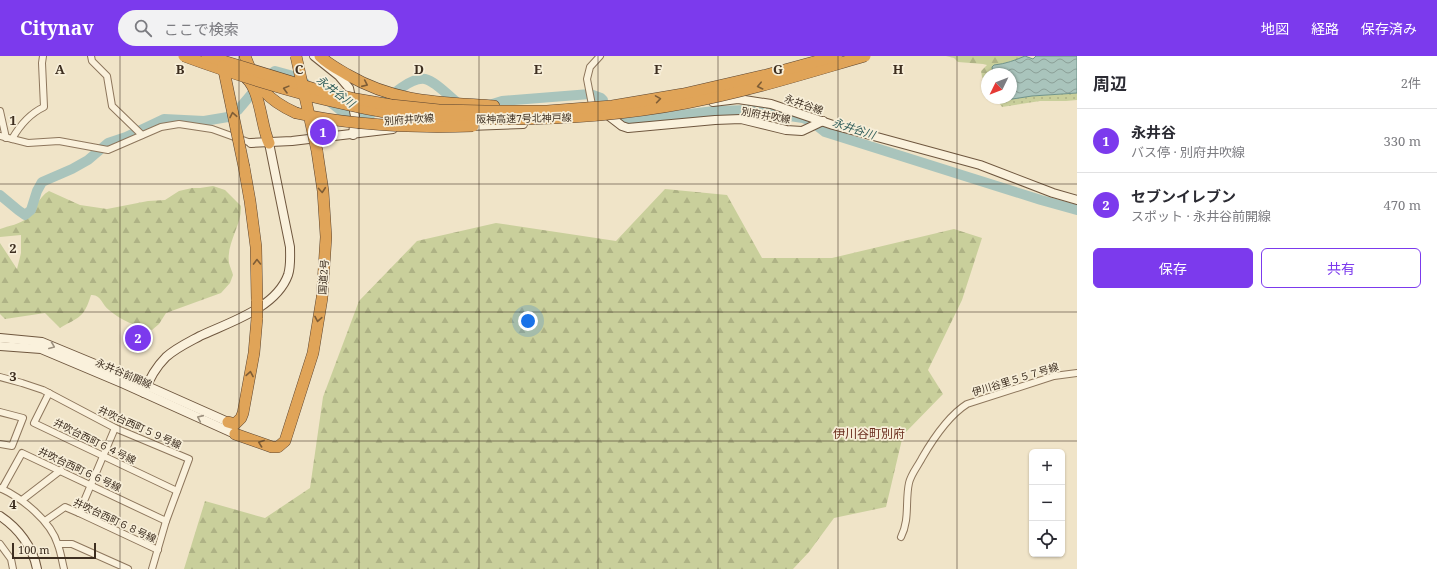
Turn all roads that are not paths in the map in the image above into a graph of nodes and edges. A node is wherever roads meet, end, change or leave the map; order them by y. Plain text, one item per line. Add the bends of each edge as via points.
1 (43, 56) edge
2 (91, 56) edge
3 (184, 56) edge
4 (190, 56) edge
5 (200, 56) edge
6 (206, 56) edge
7 (221, 56) edge
8 (245, 56) edge
9 (296, 56) edge
10 (314, 56) edge
11 (320, 56) edge
12 (600, 56) edge
13 (836, 56) edge
14 (865, 56) edge
15 (0, 112) edge
16 (547, 115) junction
17 (609, 116) junction
18 (594, 118) junction
19 (823, 122) junction
20 (139, 133) junction
21 (353, 135) junction
22 (6, 138) edge
23 (251, 143) joint
24 (269, 143) junction
25 (1077, 200) edge
26 (0, 338) edge
27 (0, 346) edge
28 (1077, 373) edge
29 (0, 377) edge
30 (145, 389) junction
31 (49, 393) junction
32 (0, 412) edge
33 (241, 418) junction
34 (228, 422) joint
35 (115, 428) junction
36 (240, 436) junction
37 (0, 444) edge
38 (104, 457) junction
39 (61, 470) junction
40 (92, 484) junction
41 (1, 489) edge
42 (177, 491) junction
43 (22, 500) junction
44 (79, 513) junction
45 (0, 516) edge
46 (44, 521) junction
47 (166, 521) junction
48 (901, 537) dead end
49 (0, 544) edge
50 (58, 544) junction
51 (158, 550) junction
52 (14, 569) edge
53 (37, 569) edge
54 (64, 569) edge
55 (128, 569) edge
56 (152, 569) edge

1 - 22 street via 44,107 34,112
2 - 20 street via 92,62 107,76 112,106
16 -> 3 highway, 阪神高速7号北神戸線, bridge via 445,118 390,113 272,86
4 - 24 highway via 248,79 255,92
5 - 24 highway via 246,73 250,77 259,90
6 - 16 highway, 阪神高速7号北神戸線, bridge via 318,90 391,105
33 -> 7 highway, bridge via 254,354 257,318 256,247 244,167
8 - 16 highway, bridge via 254,77 269,98 289,110 312,117 372,124 435,127 484,125
9 -> 36 highway, 国道2号, bridge via 317,151 322,191 326,237 322,298 313,353 285,441 278,447 272,447
10 - 21 street, bridge via 339,76 349,88 355,116
11 -> 16 highway, bridge via 358,81 410,99
12 - 18 street via 590,68 587,79
16 -> 13 highway, 阪神高速7号北神戸線, bridge via 683,94
14 -> 16 highway, 阪神高速7号北神戸線, bridge via 686,103 614,114
15 - 22 street
17 - 18 street, 別府井吹線
17 - 19 street, 永井谷線 via 738,99 771,104
17 - 19 street, 別府井吹線 via 628,128 741,119 786,130 802,131
18 - 21 street, 別府井吹線 via 509,125 405,128
19 - 25 street, 永井谷線 via 980,165
20 - 22 street, 別府井吹線 via 108,150 59,141 28,143
20 - 23 street, 別府井吹線 via 179,124 212,129
21 - 24 street, 別府井吹線
23 - 24 street, 別府井吹線
24 - 30 street via 290,247 288,274 281,288 264,305 187,342 167,356
26 -> 30 street, 永井谷前開線 via 42,342
27 - 30 street, 永井谷前開線 via 41,349
28 - 48 street, 伊川谷里５５７号線 via 1054,376 967,404 960,409 947,422 909,480 907,519
29 - 31 street, 井吹台西町５９号線
30 - 34 street, 永井谷前開線
36 -> 30 street, 永井谷前開線
31 - 35 street, 井吹台西町５９号線
31 - 38 street, 井吹台西町６４号線 via 34,423
32 - 37 street via 23,418 12,446
33 - 34 highway via 235,424
33 - 36 highway
35 - 38 street
35 - 42 street, 井吹台西町５９号線 via 188,460
38 - 40 street
38 - 42 street, 井吹台西町６４号線
39 - 40 street, 井吹台西町６６号線
39 - 41 street, 井吹台西町６６号線 via 22,453
39 - 43 street
40 - 44 street
40 - 47 street, 井吹台西町６６号線
41 - 43 street
42 - 47 street, 井吹台西町５９号線
43 - 46 street
44 - 46 street, 井吹台西町６８号線 via 65,507
44 - 51 street, 井吹台西町６８号線
45 - 53 street via 12,524 28,544
46 - 50 street
47 - 51 street, 井吹台西町５９号線
49 - 52 street via 11,559
50 - 54 street
50 - 55 street via 72,544
51 - 56 street, 井吹台西町５９号線

